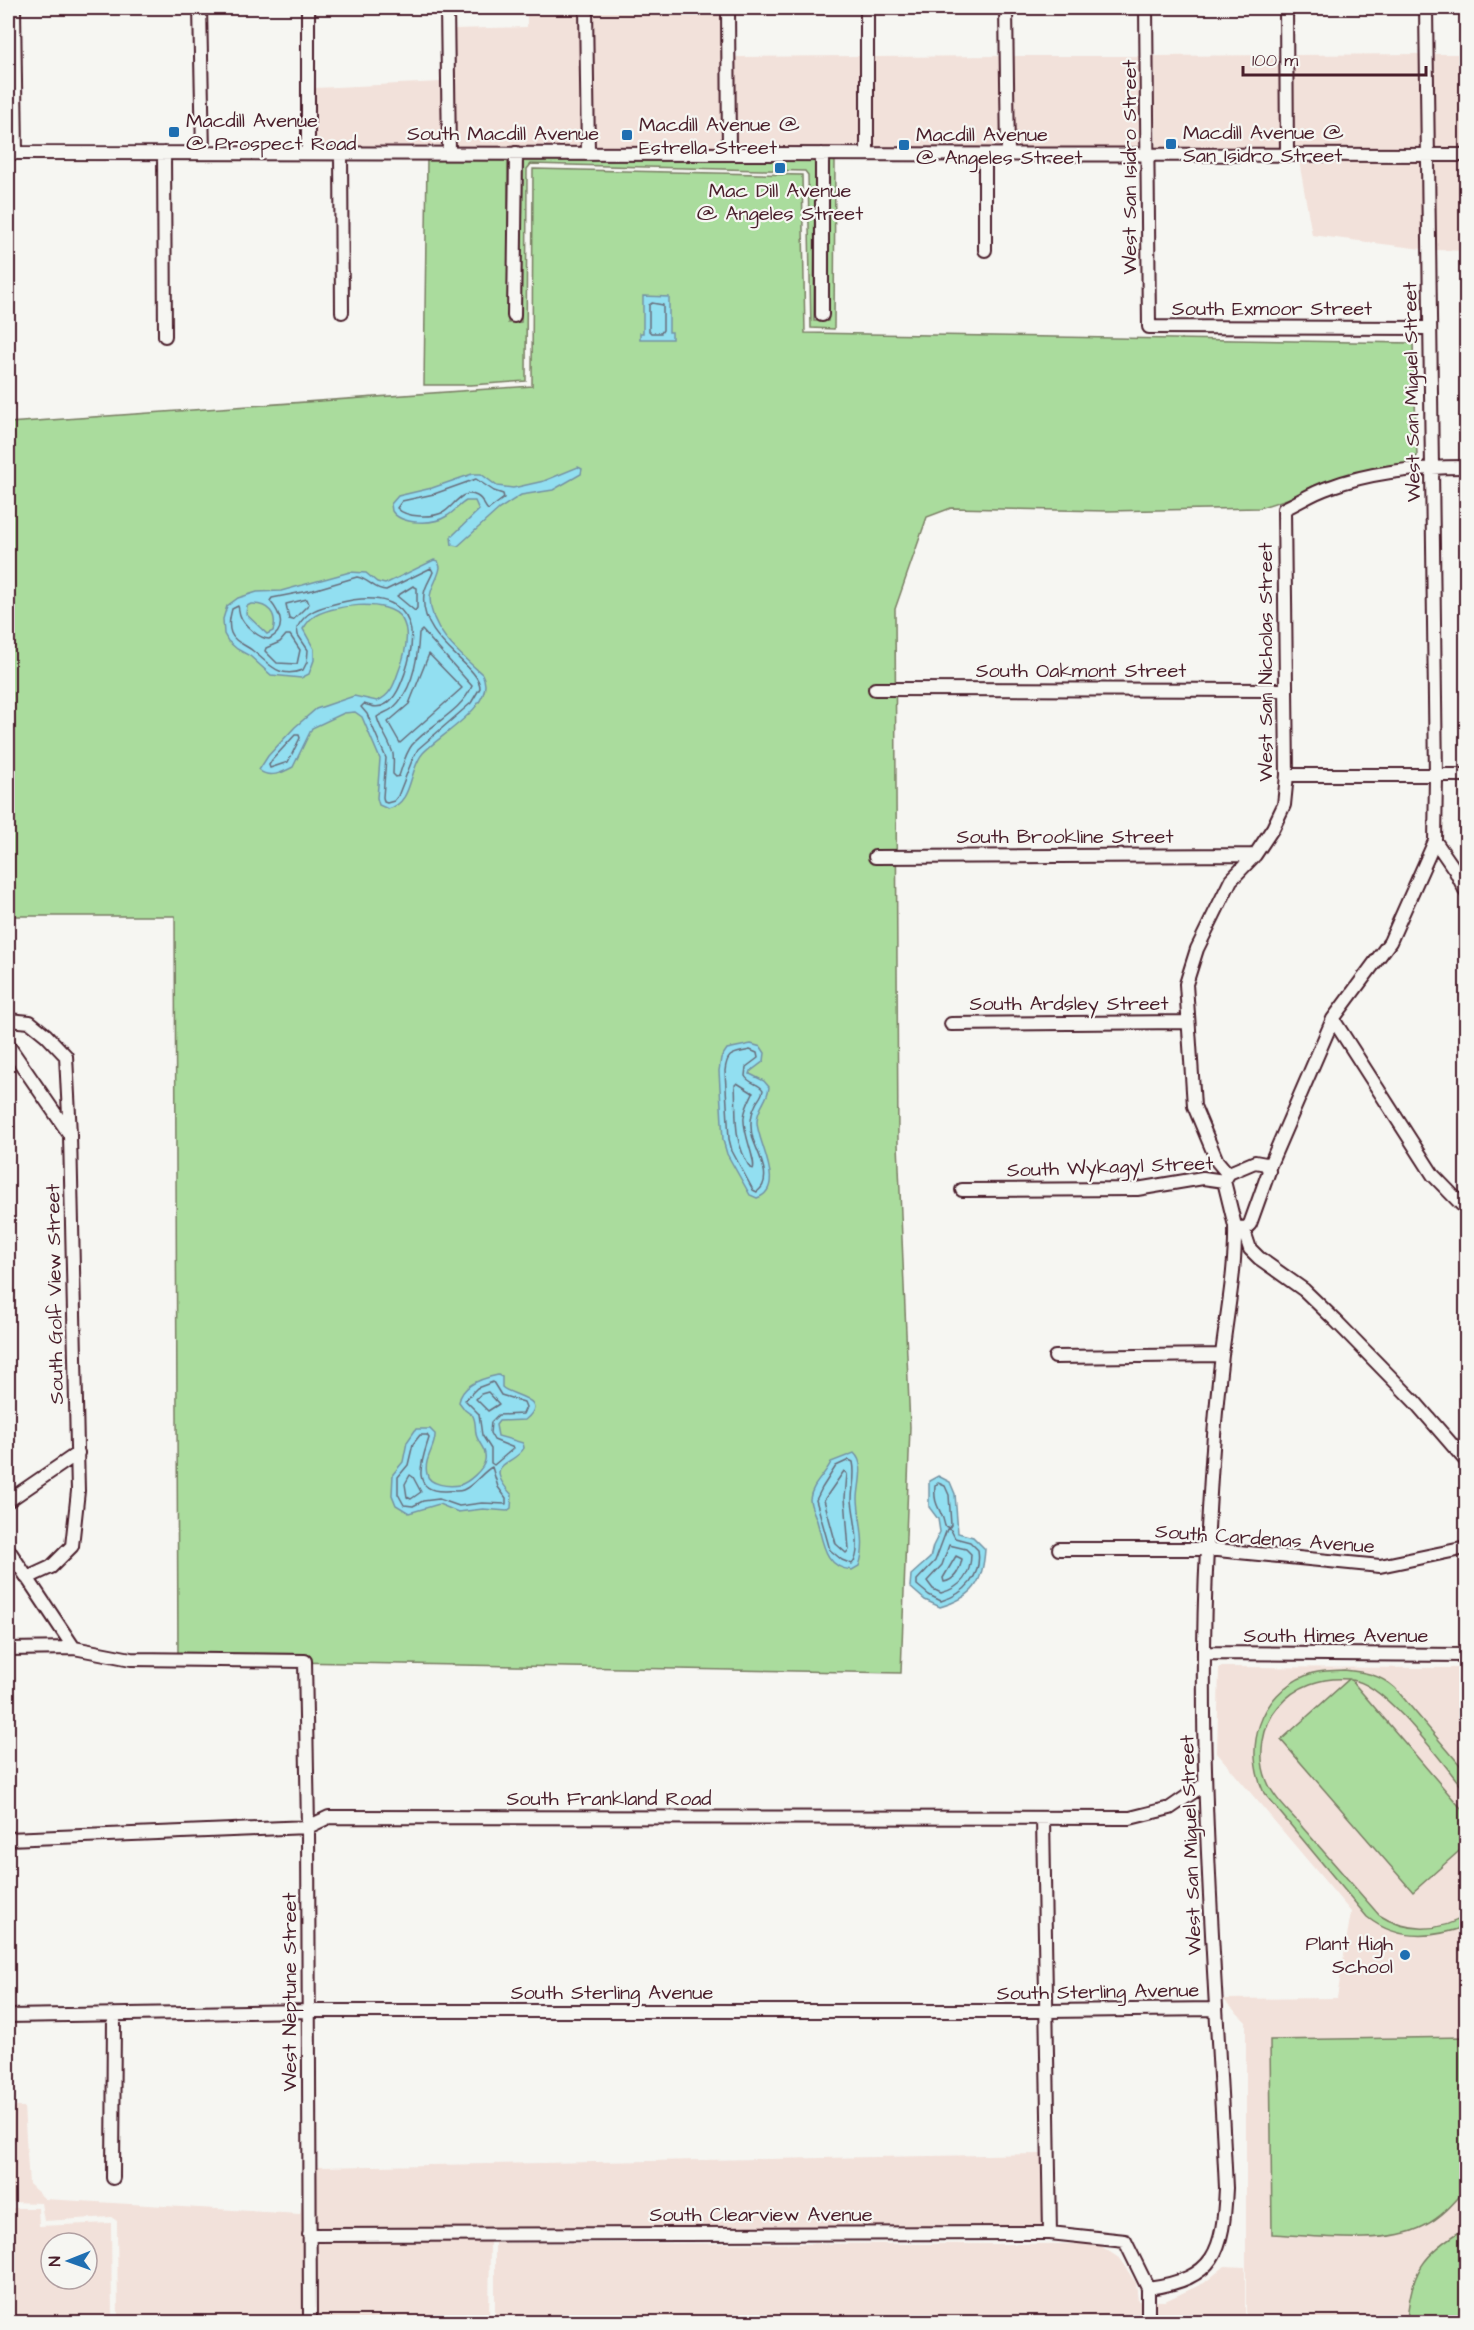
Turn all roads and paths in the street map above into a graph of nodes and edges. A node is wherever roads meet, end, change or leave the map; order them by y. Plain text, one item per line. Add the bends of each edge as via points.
1 (14, 8) edge
2 (200, 8) edge
3 (308, 8) edge
4 (447, 8) edge
5 (586, 8) edge
6 (728, 8) edge
7 (867, 8) edge
8 (1006, 8) edge
9 (1146, 8) edge
10 (1286, 8) edge
11 (1426, 8) edge
12 (448, 152) junction
13 (12, 153) edge
14 (164, 153) junction
15 (203, 153) junction
16 (308, 153) junction
17 (341, 153) junction
18 (516, 153) junction
19 (588, 153) junction
20 (729, 153) junction
21 (822, 154) junction
22 (867, 154) junction
23 (1149, 154) junction
24 (1287, 154) junction
25 (985, 155) junction
26 (1008, 155) junction
27 (1427, 155) junction
28 (1467, 155) edge
29 (985, 250) dead end
30 (342, 312) dead end
31 (822, 315) dead end
32 (514, 316) dead end
33 (1149, 327) joint
34 (1430, 328) junction
35 (165, 336) dead end
36 (1432, 467) junction
37 (1467, 467) edge
38 (875, 688) dead end
39 (1286, 690) junction
40 (1287, 775) junction
41 (1437, 776) junction
42 (1467, 776) edge
43 (1435, 841) junction
44 (1255, 855) junction
45 (875, 856) dead end
46 (1465, 889) edge
47 (1334, 1019) junction
48 (8, 1020) edge
49 (1187, 1022) junction
50 (951, 1024) dead end
51 (8, 1045) edge
52 (70, 1135) junction
53 (1269, 1167) junction
54 (1226, 1178) junction
55 (962, 1190) dead end
56 (1467, 1209) edge
57 (1239, 1227) junction
58 (1222, 1355) junction
59 (1054, 1357) dead end
60 (78, 1453) junction
61 (1467, 1461) edge
62 (8, 1501) edge
63 (1467, 1548) edge
64 (8, 1549) edge
65 (1059, 1549) dead end
66 (1207, 1550) junction
67 (27, 1578) junction
68 (74, 1648) junction
69 (8, 1649) edge
70 (1205, 1653) junction
71 (1467, 1655) edge
72 (1205, 1784) junction
73 (1043, 1818) junction
74 (308, 1827) junction
75 (8, 1839) edge
76 (1216, 2008) junction
77 (309, 2011) junction
78 (1048, 2012) junction
79 (114, 2015) junction
80 (8, 2016) edge
81 (113, 2178) dead end
82 (1050, 2233) junction
83 (309, 2235) junction
84 (1148, 2288) junction
85 (310, 2322) edge
86 (1148, 2322) edge

1 - 13 street
2 - 15 street
3 - 16 street
4 - 12 street
5 - 19 street
6 - 20 street
7 - 22 street
8 - 26 street
9 - 23 street, West San Isidro Street
10 - 24 street
11 - 27 street, West San Miguel Street
12 - 17 street, South Macdill Avenue
12 - 18 street, South Macdill Avenue
13 - 14 street, South Macdill Avenue
14 - 15 street, South Macdill Avenue
14 - 35 street
15 - 16 street, South Macdill Avenue
16 - 17 street, South Macdill Avenue
17 - 30 street
18 - 19 street, South Macdill Avenue
18 - 32 street
19 - 20 street, South Macdill Avenue
20 - 21 street, South Macdill Avenue
21 - 22 street, South Macdill Avenue
21 - 31 street
22 - 25 street, South Macdill Avenue
23 - 24 street, South Macdill Avenue
23 - 26 street, South Macdill Avenue
23 - 33 street, West San Isidro Street
24 - 27 street, South Macdill Avenue
25 - 26 street, South Macdill Avenue
25 - 29 street
27 - 28 street, South Macdill Avenue
27 - 34 street, West San Miguel Street
33 - 34 street, South Exmoor Street
34 - 36 street, West San Miguel Street
36 - 37 street
36 - 39 street, West San Nicholas Street via 1329,487 1284,509
36 - 41 street, West San Miguel Street
38 - 39 street, South Oakmont Street
39 - 40 street, West San Nicholas Street
40 - 41 street
40 - 44 street, West San Nicholas Street via 1284,805
41 - 42 street
41 - 43 street, West San Miguel Street
43 - 46 street
43 - 47 street via 1389,942
44 - 45 street, South Brookline Street
44 - 49 street, West San Nicholas Street via 1231,880 1197,949 1186,984
47 - 53 street
47 - 56 street via 1433,1175
48 - 52 street, South Golf View Street via 30,1022 66,1056
49 - 50 street, South Ardsley Street
49 - 54 street, West San Nicholas Street via 1194,1106
51 - 52 street
52 - 60 street, South Golf View Street
53 - 54 street via 1255,1162
53 - 57 street via 1250,1224
54 - 55 street, South Wykagyl Street via 1137,1189
54 - 57 street, West San Nicholas Street
57 - 58 street
57 - 61 street via 1250,1249 1304,1290 1336,1321
58 - 59 street
58 - 66 street, West San Miguel Street
60 - 62 street
60 - 67 street, South Golf View Street via 72,1546 51,1567
63 - 66 street, South Cardenas Avenue via 1380,1566
64 - 67 street
65 - 66 street, South Cardenas Avenue
66 - 70 street, West San Miguel Street
67 - 68 street
68 - 69 street
68 - 74 street, West Neptune Street via 131,1659 305,1661
70 - 71 street, South Himes Avenue
70 - 72 street, West San Miguel Street
72 - 73 street, South Frankland Road via 1170,1808 1130,1818
72 - 76 street, West San Miguel Street
73 - 74 street, South Frankland Road via 329,1817
73 - 78 street
74 - 75 street, South Frankland Road
74 - 77 street, West Neptune Street
76 - 78 street, South Sterling Avenue
76 - 84 street, West San Miguel Street via 1226,2188 1224,2227 1216,2252 1200,2272 1172,2285
77 - 78 street, South Sterling Avenue
77 - 79 street, South Sterling Avenue
77 - 83 street, West Neptune Street
78 - 82 street
79 - 80 street, South Sterling Avenue
79 - 81 street
82 - 83 street, South Clearview Avenue
82 - 84 street, South Clearview Avenue via 1125,2241
83 - 85 street, West Neptune Street
84 - 86 street, South Clearview Avenue

